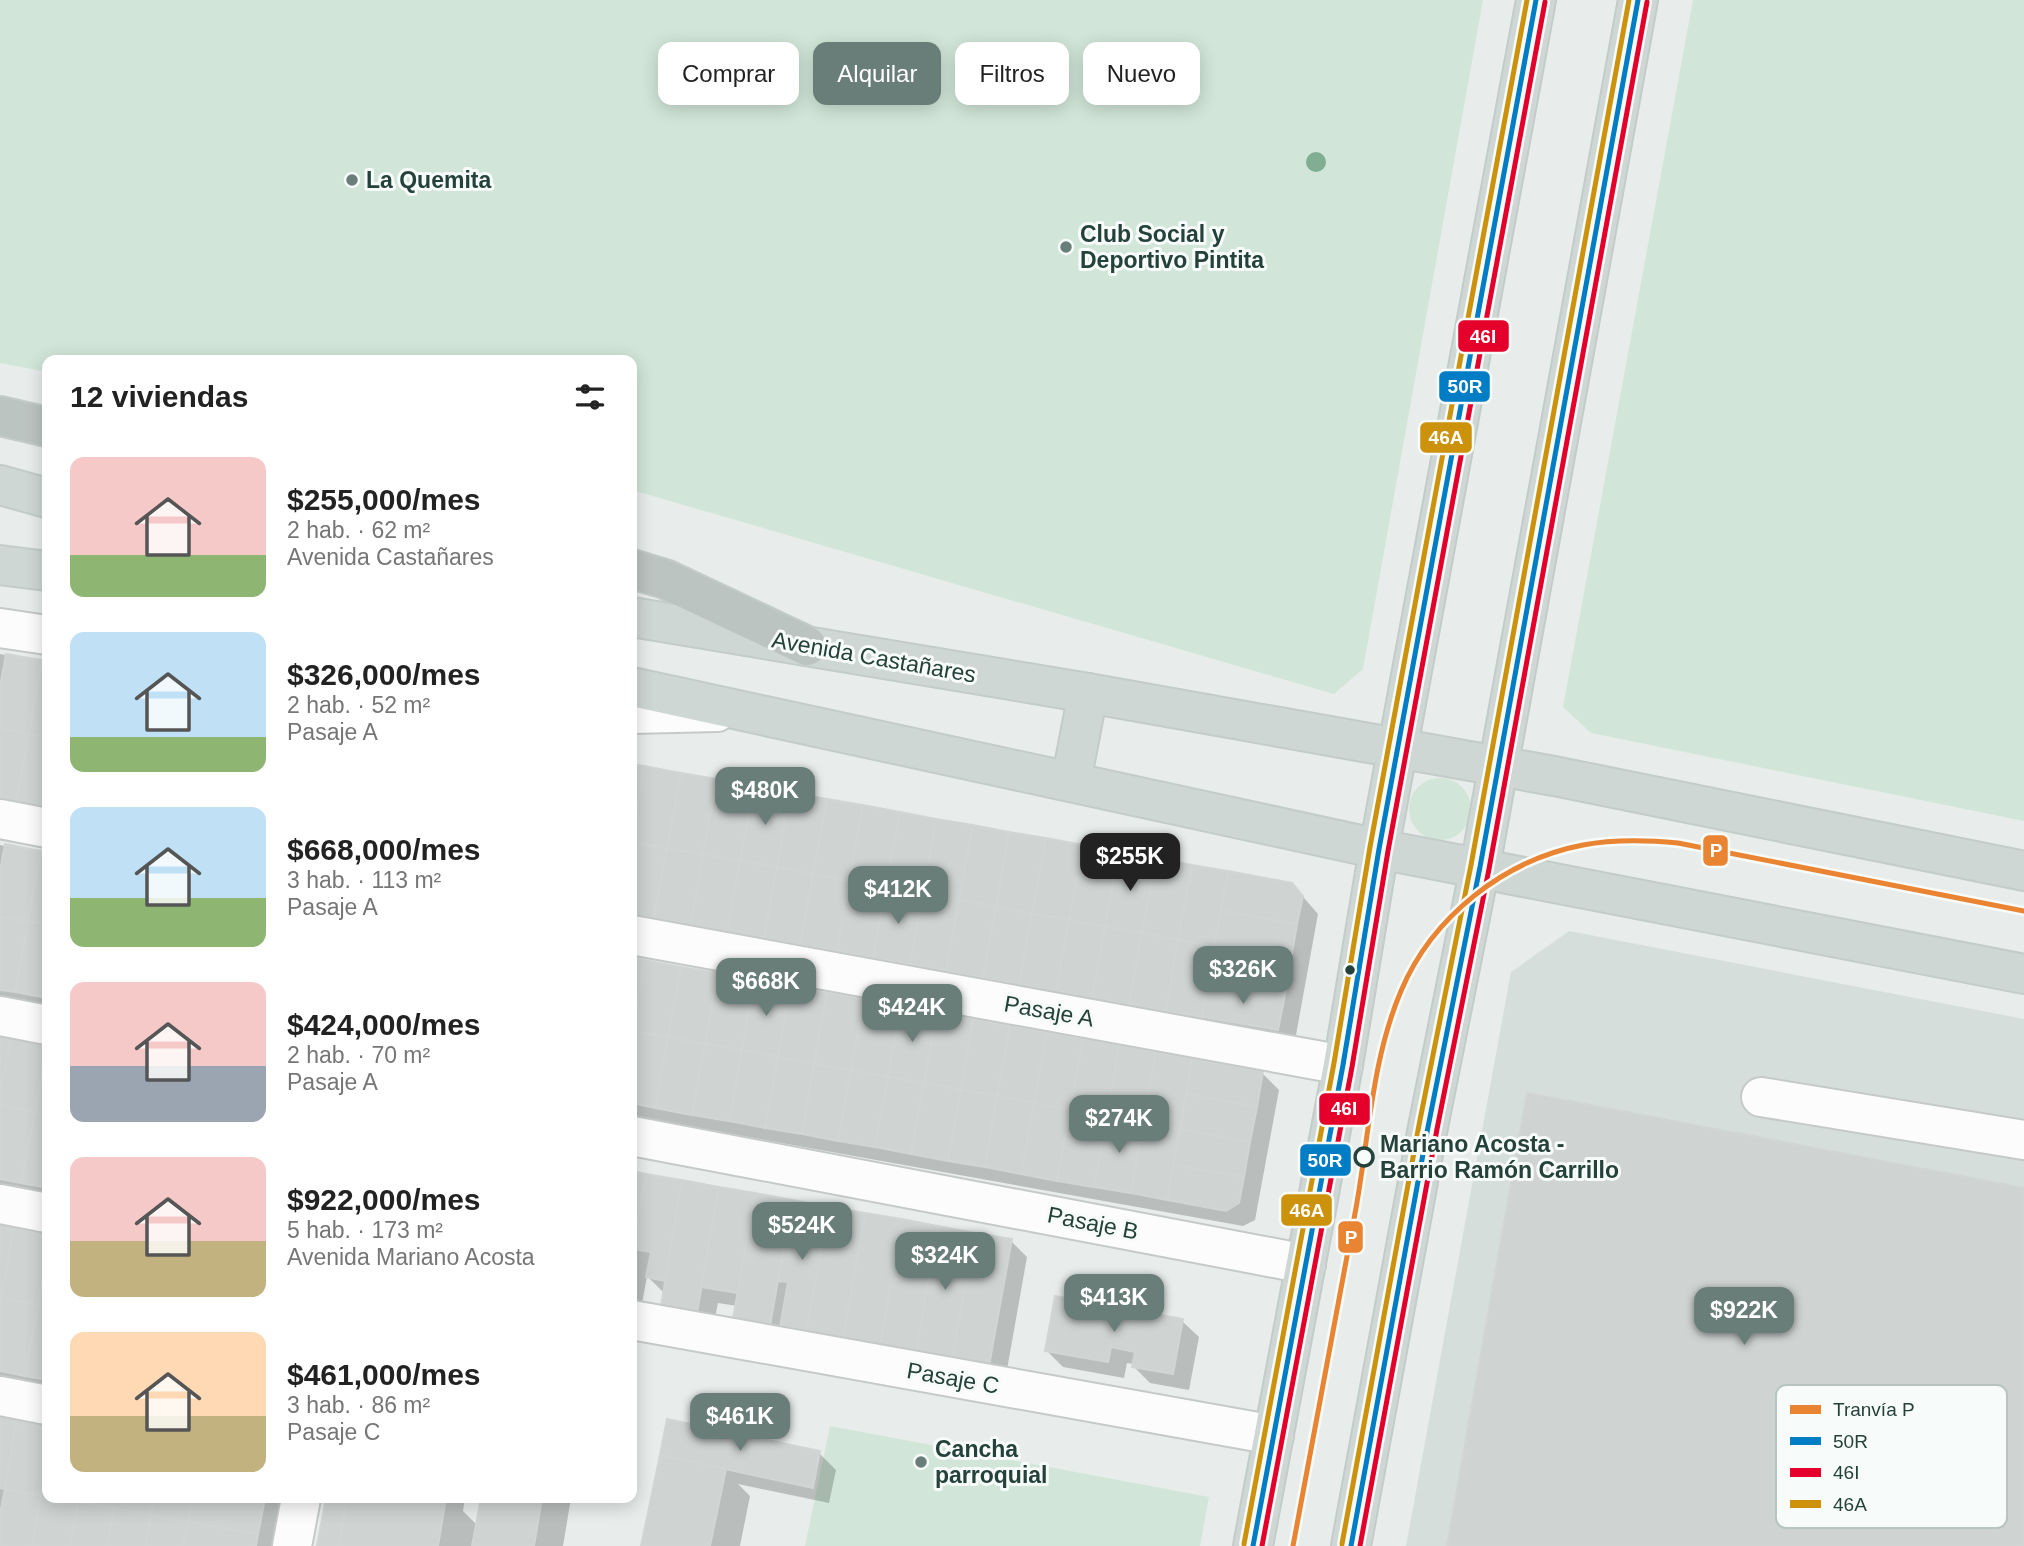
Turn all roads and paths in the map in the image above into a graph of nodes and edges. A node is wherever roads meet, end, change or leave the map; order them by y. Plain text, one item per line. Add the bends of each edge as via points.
1 (1536, 0) edge
2 (1638, 0) edge
3 (0, 416) edge
4 (42, 426) edge
5 (0, 485) edge
6 (42, 498) edge
7 (0, 565) edge
8 (42, 570) edge
9 (637, 571) edge
10 (637, 618) edge
11 (0, 628) edge
12 (42, 634) edge
13 (807, 646) junction
14 (637, 688) edge
15 (1088, 693) junction
16 (747, 711) junction
17 (637, 714) edge
18 (1398, 749) junction
19 (1497, 766) junction
20 (1071, 782) junction
21 (0, 819) edge
22 (42, 827) edge
23 (1379, 849) junction
24 (1480, 867) junction
25 (2024, 871) edge
26 (637, 936) edge
27 (2024, 974) edge
28 (0, 1016) edge
29 (42, 1024) edge
30 (1343, 1065) junction
31 (1761, 1097) dead end
32 (637, 1137) edge
33 (2024, 1140) edge
34 (0, 1204) edge
35 (42, 1212) edge
36 (1306, 1264) junction
37 (637, 1321) edge
38 (0, 1396) edge
39 (42, 1404) edge
40 (1274, 1435) junction
41 (300, 1503) edge
42 (292, 1546) edge
43 (1253, 1546) edge
44 (1351, 1546) edge

1 - 18 main road
2 - 19 main road
3 - 4 highway
5 - 6 main road
7 - 8 main road
9 - 13 highway via 665,579
10 - 13 main road, Avenida Castañares
11 - 12 street
13 - 15 main road, Avenida Castañares
14 - 16 main road
15 - 18 main road, Avenida Castañares
15 - 20 main road
16 - 17 street
16 - 20 main road
18 - 19 main road, Avenida Castañares
18 - 23 main road
19 - 24 main road
19 - 25 main road, Avenida Castañares
20 - 23 main road
21 - 22 street
23 - 24 main road
23 - 30 main road
24 - 27 main road
24 - 44 main road
26 - 30 street, Pasaje A
28 - 29 street
30 - 36 main road
31 - 33 street
32 - 36 street, Pasaje B
34 - 35 street
36 - 40 main road
37 - 40 street, Pasaje C
38 - 39 street
40 - 43 main road
41 - 42 street

